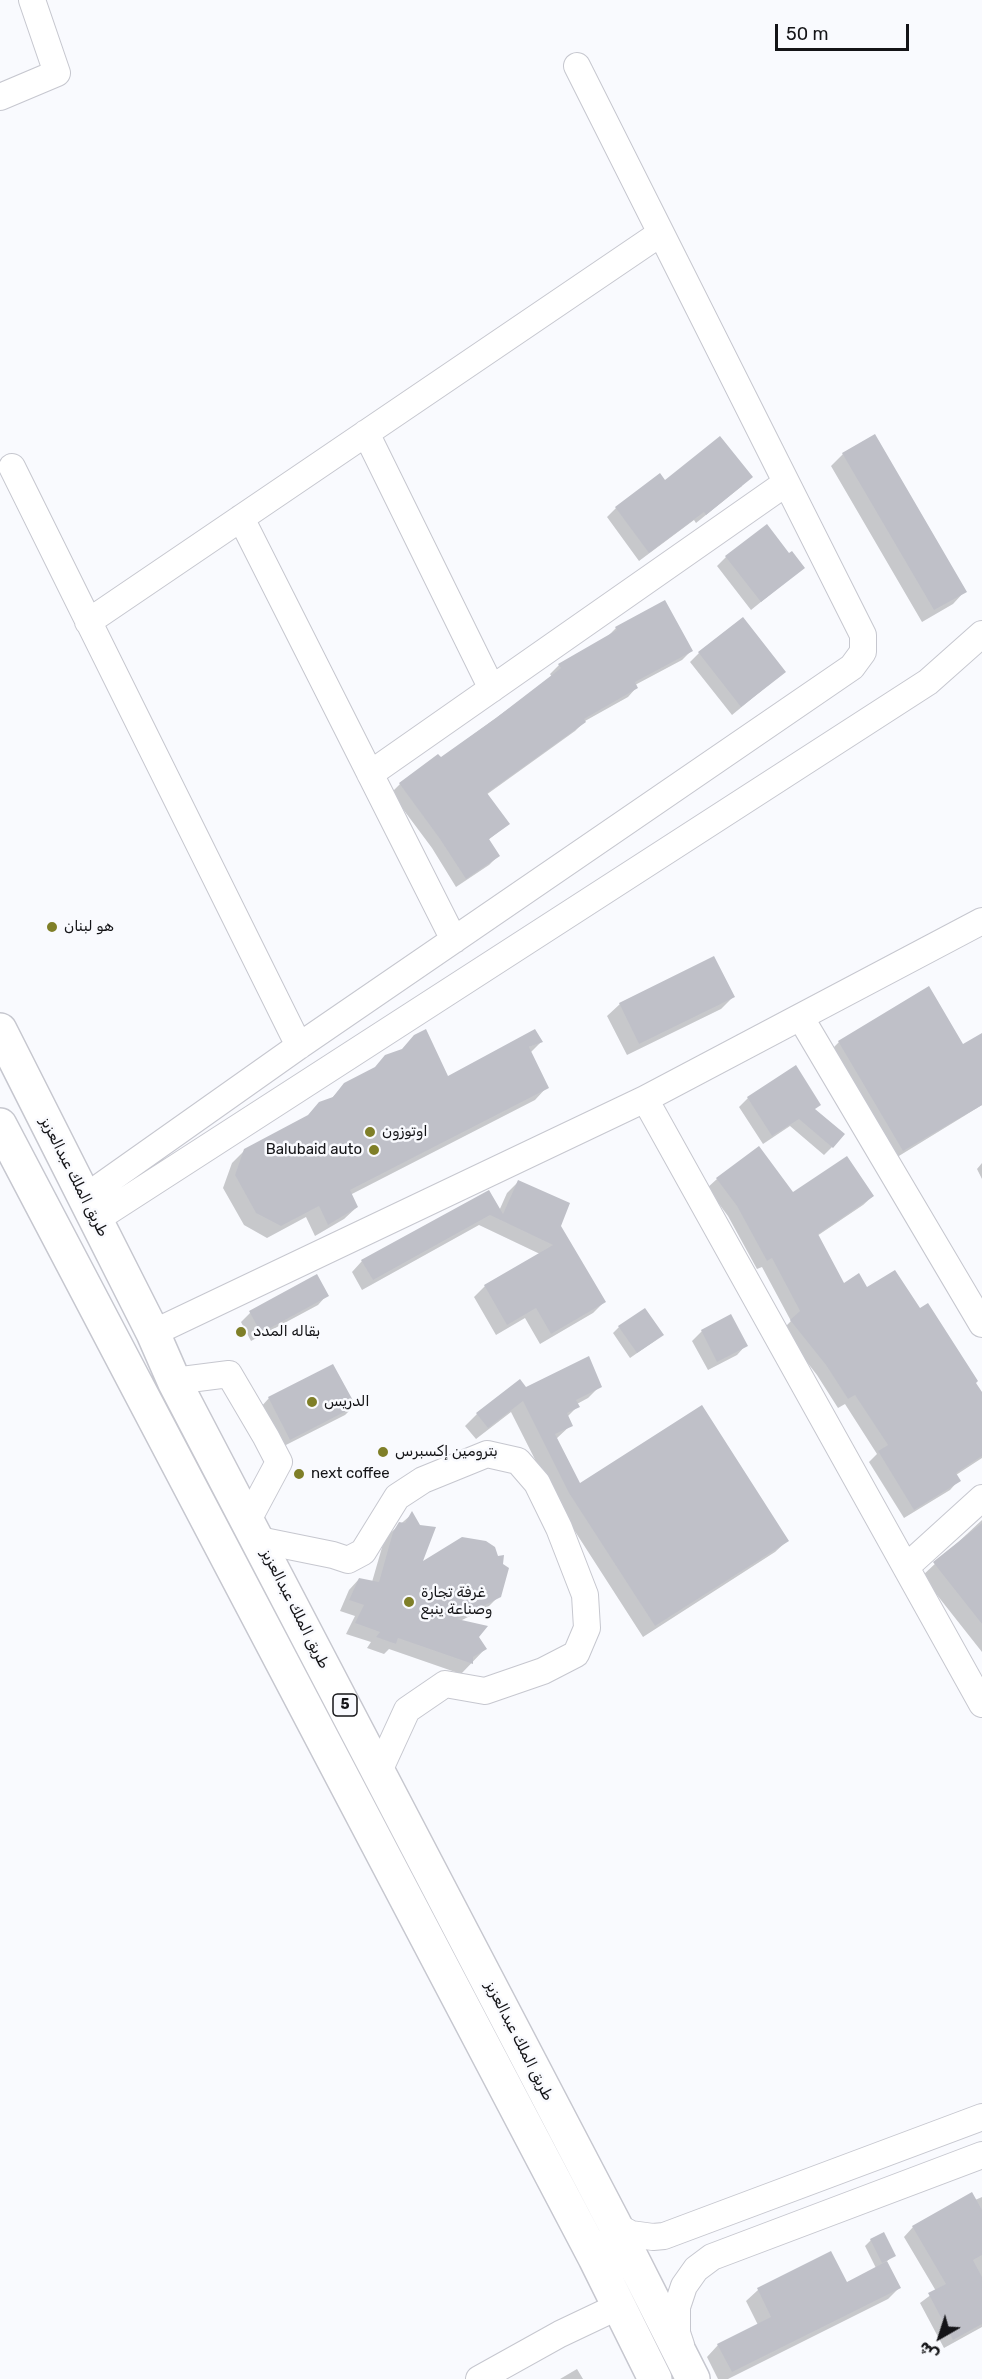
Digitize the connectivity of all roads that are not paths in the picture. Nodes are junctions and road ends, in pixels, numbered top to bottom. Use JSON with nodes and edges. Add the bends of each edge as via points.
{"nodes":[{"id":1,"x":32,"y":0,"type":"edge"},
{"id":2,"x":577,"y":66,"type":"dead end"},
{"id":3,"x":0,"y":97,"type":"edge"},
{"id":4,"x":661,"y":233,"type":"junction"},
{"id":5,"x":366,"y":433,"type":"junction"},
{"id":6,"x":12,"y":467,"type":"dead end"},
{"id":7,"x":786,"y":483,"type":"junction"},
{"id":8,"x":241,"y":518,"type":"junction"},
{"id":9,"x":88,"y":622,"type":"junction"},
{"id":10,"x":982,"y":634,"type":"edge"},
{"id":11,"x":492,"y":689,"type":"junction"},
{"id":12,"x":370,"y":774,"type":"junction"},
{"id":13,"x":982,"y":921,"type":"edge"},
{"id":14,"x":454,"y":940,"type":"junction"},
{"id":15,"x":801,"y":1018,"type":"junction"},
{"id":16,"x":0,"y":1030,"type":"edge"},
{"id":17,"x":299,"y":1046,"type":"junction"},
{"id":18,"x":645,"y":1099,"type":"junction"},
{"id":19,"x":0,"y":1125,"type":"edge"},
{"id":20,"x":90,"y":1209,"type":"junction"},
{"id":21,"x":982,"y":1324,"type":"edge"},
{"id":22,"x":153,"y":1333,"type":"junction"},
{"id":23,"x":174,"y":1382,"type":"junction"},
{"id":24,"x":982,"y":1498,"type":"edge"},
{"id":25,"x":254,"y":1530,"type":"junction"},
{"id":26,"x":906,"y":1567,"type":"junction"},
{"id":27,"x":982,"y":1704,"type":"edge"},
{"id":28,"x":379,"y":1772,"type":"junction"},
{"id":29,"x":982,"y":2117,"type":"edge"},
{"id":30,"x":982,"y":2155,"type":"edge"},
{"id":31,"x":613,"y":2221,"type":"junction"},
{"id":32,"x":619,"y":2306,"type":"junction"},
{"id":33,"x":479,"y":2379,"type":"edge"},
{"id":34,"x":655,"y":2379,"type":"edge"},
{"id":35,"x":693,"y":2379,"type":"edge"}],
"edges":[{"from":1,"to":3,"type":"street","via":[[57,73]]},
{"from":2,"to":4,"type":"street"},
{"from":4,"to":5,"type":"street"},
{"from":4,"to":7,"type":"street"},
{"from":5,"to":8,"type":"street"},
{"from":5,"to":11,"type":"street"},
{"from":6,"to":9,"type":"street"},
{"from":7,"to":11,"type":"street"},
{"from":7,"to":14,"type":"street","via":[[863,635],[863,652],[852,667]]},
{"from":8,"to":9,"type":"street"},
{"from":8,"to":12,"type":"street"},
{"from":9,"to":17,"type":"street"},
{"from":10,"to":20,"type":"street","via":[[928,682]]},
{"from":11,"to":12,"type":"street"},
{"from":12,"to":14,"type":"street"},
{"from":13,"to":15,"type":"street"},
{"from":14,"to":17,"type":"street"},
{"from":15,"to":18,"type":"street"},
{"from":15,"to":21,"type":"street"},
{"from":16,"to":20,"type":"highway","name":"طريق الملك عبدالعزيز","number":"5"},
{"from":17,"to":20,"type":"street"},
{"from":18,"to":22,"type":"street"},
{"from":18,"to":26,"type":"street"},
{"from":19,"to":32,"type":"highway","number":"5"},
{"from":20,"to":22,"type":"highway","name":"طريق الملك عبدالعزيز","number":"5"},
{"from":22,"to":23,"type":"highway","name":"طريق الملك عبدالعزيز","number":"5"},
{"from":23,"to":25,"type":"highway","name":"طريق الملك عبدالعزيز","number":"5"},
{"from":23,"to":25,"type":"street","via":[[229,1374],[266,1437],[279,1462]]},
{"from":24,"to":26,"type":"street"},
{"from":25,"to":28,"type":"highway","name":"طريق الملك عبدالعزيز","number":"5"},
{"from":25,"to":28,"type":"street","via":[[348,1560],[363,1552],[397,1497],[423,1480],[487,1454],[518,1461],[537,1483],[585,1595],[587,1628],[576,1654],[543,1671],[485,1691],[445,1684],[407,1710]]},
{"from":26,"to":27,"type":"street"},
{"from":28,"to":31,"type":"highway","name":"طريق الملك عبدالعزيز","number":"5"},
{"from":29,"to":31,"type":"street","via":[[664,2236],[632,2234]]},
{"from":30,"to":35,"type":"street","via":[[712,2257],[696,2269],[676,2307],[677,2333]]},
{"from":31,"to":35,"type":"highway","name":"طريق الملك عبدالعزيز","number":"5"},
{"from":32,"to":33,"type":"street"},
{"from":32,"to":34,"type":"highway","number":"5"}]}
